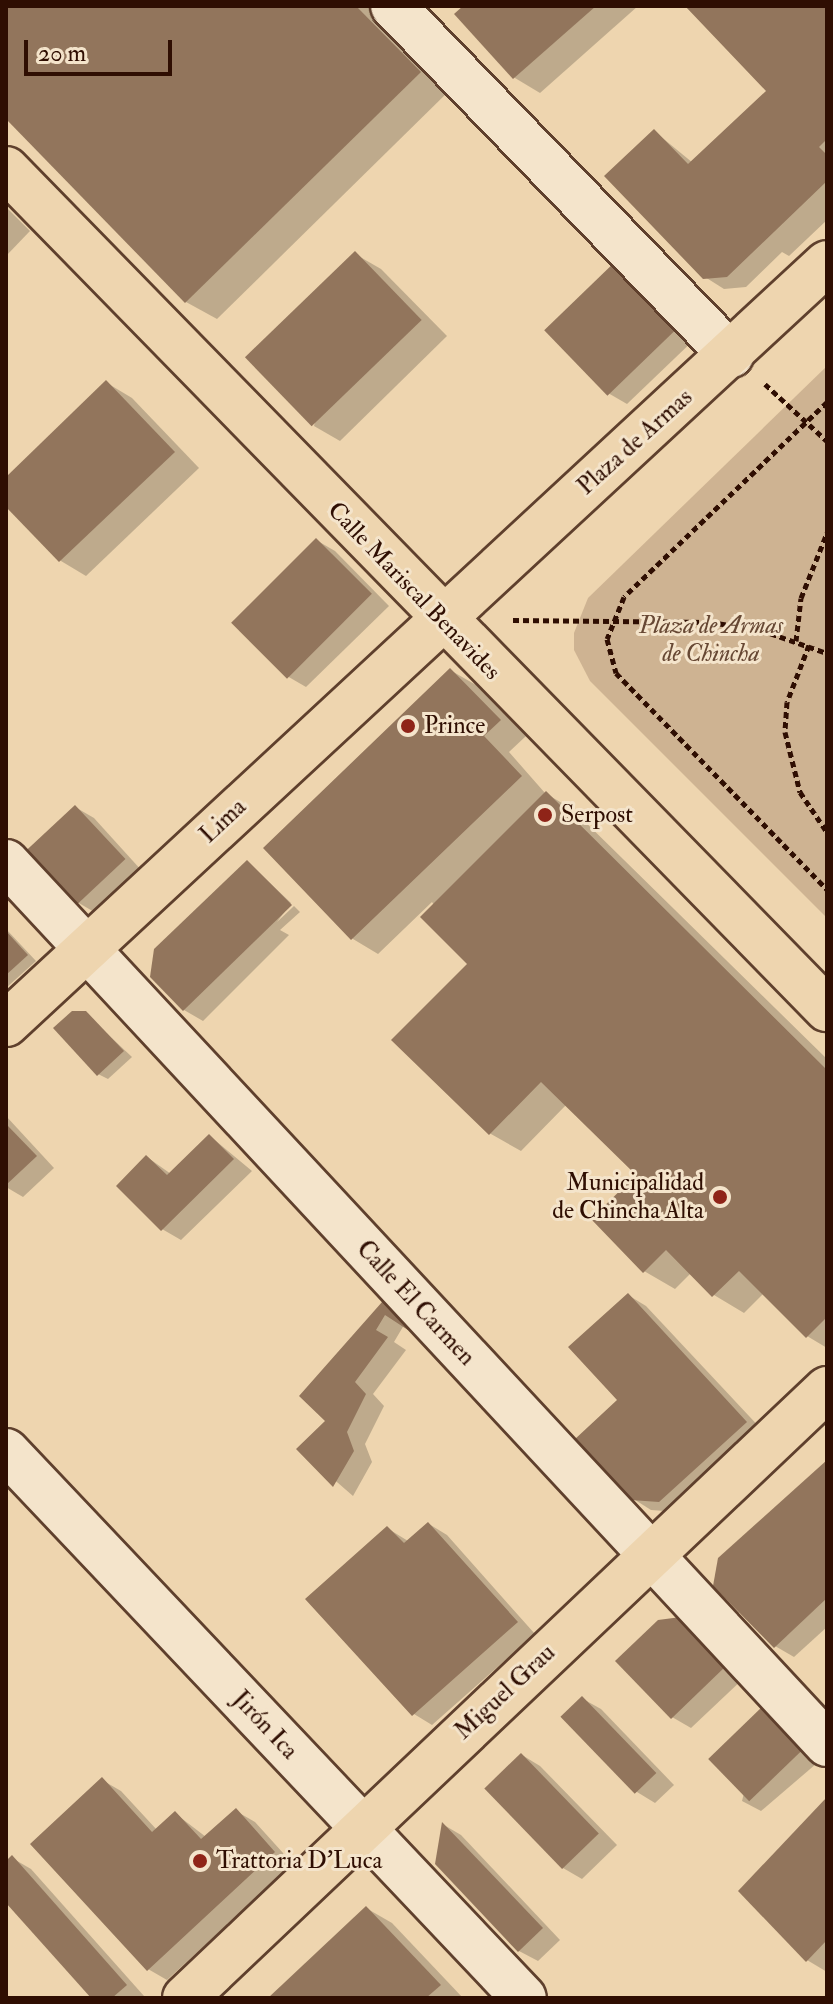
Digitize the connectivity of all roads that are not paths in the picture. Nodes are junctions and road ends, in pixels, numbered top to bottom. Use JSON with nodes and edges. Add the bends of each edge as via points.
{"nodes":[{"id":1,"x":393,"y":6,"type":"edge"},
{"id":2,"x":6,"y":169,"type":"edge"},
{"id":3,"x":827,"y":263,"type":"edge"},
{"id":4,"x":731,"y":355,"type":"junction"},
{"id":5,"x":439,"y":618,"type":"junction"},
{"id":6,"x":6,"y":862,"type":"edge"},
{"id":7,"x":84,"y":951,"type":"junction"},
{"id":8,"x":827,"y":1009,"type":"edge"},
{"id":9,"x":6,"y":1024,"type":"edge"},
{"id":10,"x":827,"y":1389,"type":"edge"},
{"id":11,"x":6,"y":1451,"type":"edge"},
{"id":12,"x":651,"y":1554,"type":"junction"},
{"id":13,"x":827,"y":1744,"type":"edge"},
{"id":14,"x":361,"y":1827,"type":"junction"},
{"id":15,"x":185,"y":1998,"type":"edge"},
{"id":16,"x":524,"y":1998,"type":"edge"}],
"edges":[{"from":1,"to":4,"type":"street"},
{"from":2,"to":5,"type":"main road","name":"Calle Mariscal Benavides"},
{"from":3,"to":4,"type":"main road","name":"Plaza de Armas"},
{"from":4,"to":5,"type":"main road","name":"Plaza de Armas"},
{"from":5,"to":7,"type":"main road","name":"Lima"},
{"from":5,"to":8,"type":"main road","name":"Calle Mariscal Benavides"},
{"from":6,"to":7,"type":"street","name":"Calle El Carmen"},
{"from":7,"to":9,"type":"main road","name":"Lima"},
{"from":7,"to":12,"type":"street","name":"Calle El Carmen"},
{"from":10,"to":12,"type":"main road","name":"Miguel Grau"},
{"from":11,"to":14,"type":"street","name":"Jirón Ica"},
{"from":12,"to":13,"type":"street","name":"Calle El Carmen"},
{"from":12,"to":14,"type":"main road","name":"Miguel Grau"},
{"from":14,"to":15,"type":"main road","name":"Miguel Grau"},
{"from":14,"to":16,"type":"street","name":"Jirón Ica"}]}
